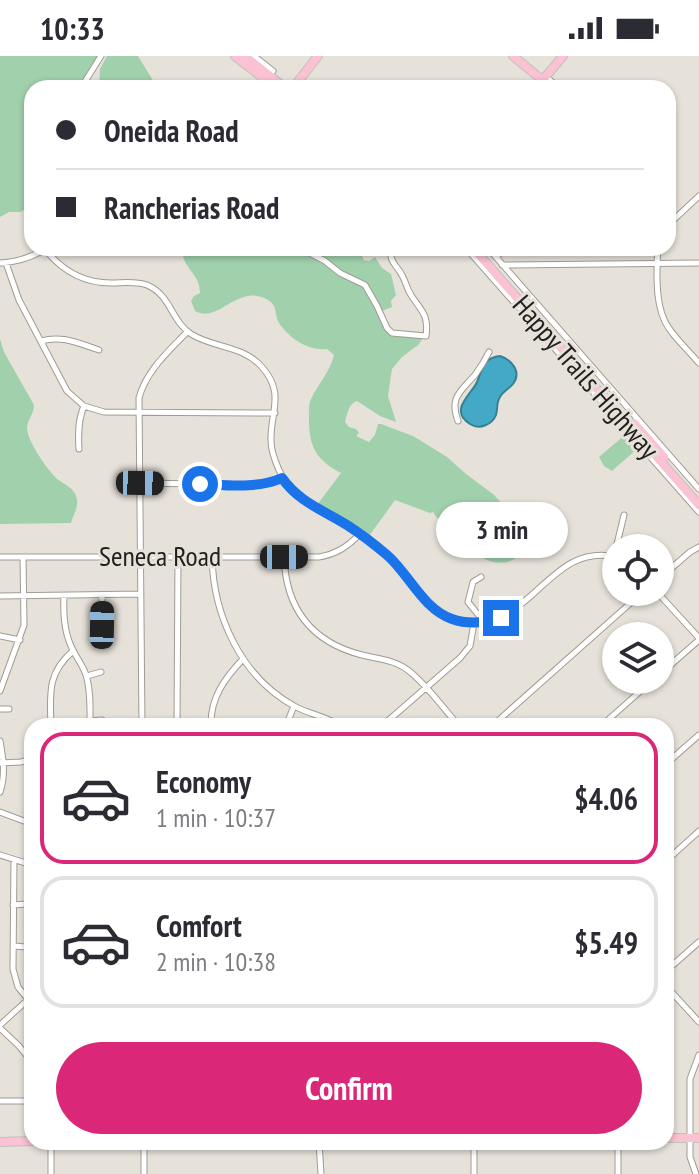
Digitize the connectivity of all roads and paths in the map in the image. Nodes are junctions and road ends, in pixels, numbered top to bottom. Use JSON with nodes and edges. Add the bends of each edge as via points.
{"nodes":[{"id":1,"x":101,"y":56,"type":"edge"},
{"id":2,"x":235,"y":56,"type":"edge"},
{"id":3,"x":245,"y":56,"type":"edge"},
{"id":4,"x":254,"y":56,"type":"edge"},
{"id":5,"x":312,"y":56,"type":"edge"},
{"id":6,"x":318,"y":56,"type":"edge"},
{"id":7,"x":513,"y":56,"type":"edge"},
{"id":8,"x":522,"y":56,"type":"edge"},
{"id":9,"x":563,"y":56,"type":"edge"},
{"id":10,"x":569,"y":56,"type":"edge"},
{"id":11,"x":273,"y":71,"type":"dead end"},
{"id":12,"x":86,"y":80,"type":"edge"},
{"id":13,"x":266,"y":80,"type":"edge"},
{"id":14,"x":276,"y":80,"type":"edge"},
{"id":15,"x":292,"y":80,"type":"edge"},
{"id":16,"x":299,"y":80,"type":"edge"},
{"id":17,"x":540,"y":80,"type":"edge"},
{"id":18,"x":542,"y":80,"type":"edge"},
{"id":19,"x":548,"y":80,"type":"edge"},
{"id":20,"x":548,"y":80,"type":"edge"},
{"id":21,"x":699,"y":196,"type":"edge"},
{"id":22,"x":676,"y":218,"type":"edge"},
{"id":23,"x":33,"y":256,"type":"edge"},
{"id":24,"x":51,"y":256,"type":"edge"},
{"id":25,"x":315,"y":256,"type":"edge"},
{"id":26,"x":391,"y":256,"type":"edge"},
{"id":27,"x":473,"y":256,"type":"edge"},
{"id":28,"x":480,"y":256,"type":"edge"},
{"id":29,"x":487,"y":256,"type":"edge"},
{"id":30,"x":657,"y":256,"type":"edge"},
{"id":31,"x":496,"y":257,"type":"edge"},
{"id":32,"x":3,"y":263,"type":"edge"},
{"id":33,"x":657,"y":263,"type":"junction"},
{"id":34,"x":699,"y":263,"type":"edge"},
{"id":35,"x":502,"y":265,"type":"junction"},
{"id":36,"x":187,"y":332,"type":"junction"},
{"id":37,"x":41,"y":341,"type":"junction"},
{"id":38,"x":99,"y":350,"type":"dead end"},
{"id":39,"x":489,"y":352,"type":"dead end"},
{"id":40,"x":696,"y":354,"type":"edge"},
{"id":41,"x":699,"y":363,"type":"edge"},
{"id":42,"x":84,"y":406,"type":"junction"},
{"id":43,"x":140,"y":412,"type":"junction"},
{"id":44,"x":275,"y":413,"type":"junction"},
{"id":45,"x":458,"y":421,"type":"dead end"},
{"id":46,"x":79,"y":449,"type":"dead end"},
{"id":47,"x":282,"y":478,"type":"junction"},
{"id":48,"x":140,"y":483,"type":"junction"},
{"id":49,"x":699,"y":489,"type":"edge"},
{"id":50,"x":699,"y":497,"type":"edge"},
{"id":51,"x":699,"y":505,"type":"edge"},
{"id":52,"x":699,"y":512,"type":"edge"},
{"id":53,"x":624,"y":515,"type":"dead end"},
{"id":54,"x":360,"y":534,"type":"junction"},
{"id":55,"x":620,"y":534,"type":"edge"},
{"id":56,"x":699,"y":547,"type":"edge"},
{"id":57,"x":602,"y":553,"type":"edge"},
{"id":58,"x":141,"y":556,"type":"junction"},
{"id":59,"x":178,"y":556,"type":"junction"},
{"id":60,"x":212,"y":556,"type":"junction"},
{"id":61,"x":0,"y":557,"type":"edge"},
{"id":62,"x":23,"y":557,"type":"junction"},
{"id":63,"x":284,"y":557,"type":"junction"},
{"id":64,"x":674,"y":566,"type":"edge"},
{"id":65,"x":481,"y":577,"type":"dead end"},
{"id":66,"x":141,"y":594,"type":"junction"},
{"id":67,"x":102,"y":595,"type":"junction"},
{"id":68,"x":0,"y":596,"type":"edge"},
{"id":69,"x":24,"y":596,"type":"junction"},
{"id":70,"x":64,"y":597,"type":"junction"},
{"id":71,"x":627,"y":606,"type":"edge"},
{"id":72,"x":670,"y":606,"type":"edge"},
{"id":73,"x":474,"y":623,"type":"junction"},
{"id":74,"x":485,"y":623,"type":"junction"},
{"id":75,"x":102,"y":625,"type":"dead end"},
{"id":76,"x":0,"y":636,"type":"edge"},
{"id":77,"x":699,"y":639,"type":"edge"},
{"id":78,"x":20,"y":640,"type":"junction"},
{"id":79,"x":73,"y":651,"type":"junction"},
{"id":80,"x":243,"y":659,"type":"junction"},
{"id":81,"x":674,"y":661,"type":"edge"},
{"id":82,"x":101,"y":672,"type":"dead end"},
{"id":83,"x":87,"y":676,"type":"junction"},
{"id":84,"x":426,"y":689,"type":"junction"},
{"id":85,"x":0,"y":691,"type":"edge"},
{"id":86,"x":637,"y":694,"type":"edge"},
{"id":87,"x":294,"y":706,"type":"junction"},
{"id":88,"x":0,"y":709,"type":"edge"},
{"id":89,"x":9,"y":709,"type":"dead end"},
{"id":90,"x":51,"y":718,"type":"edge"},
{"id":91,"x":90,"y":718,"type":"edge"},
{"id":92,"x":142,"y":718,"type":"edge"},
{"id":93,"x":177,"y":718,"type":"edge"},
{"id":94,"x":211,"y":718,"type":"edge"},
{"id":95,"x":289,"y":718,"type":"edge"},
{"id":96,"x":322,"y":718,"type":"edge"},
{"id":97,"x":392,"y":718,"type":"edge"},
{"id":98,"x":452,"y":718,"type":"edge"},
{"id":99,"x":501,"y":718,"type":"edge"},
{"id":100,"x":610,"y":718,"type":"edge"},
{"id":101,"x":699,"y":735,"type":"edge"},
{"id":102,"x":0,"y":741,"type":"edge"},
{"id":103,"x":674,"y":757,"type":"edge"},
{"id":104,"x":24,"y":761,"type":"edge"},
{"id":105,"x":2,"y":762,"type":"edge"},
{"id":106,"x":0,"y":792,"type":"edge"},
{"id":107,"x":0,"y":812,"type":"edge"},
{"id":108,"x":24,"y":821,"type":"edge"},
{"id":109,"x":699,"y":831,"type":"edge"},
{"id":110,"x":674,"y":854,"type":"edge"},
{"id":111,"x":0,"y":855,"type":"edge"},
{"id":112,"x":14,"y":860,"type":"junction"},
{"id":113,"x":24,"y":863,"type":"edge"},
{"id":114,"x":24,"y":904,"type":"edge"},
{"id":115,"x":13,"y":905,"type":"junction"},
{"id":116,"x":699,"y":942,"type":"edge"},
{"id":117,"x":14,"y":946,"type":"junction"},
{"id":118,"x":24,"y":947,"type":"edge"},
{"id":119,"x":674,"y":964,"type":"edge"},
{"id":120,"x":24,"y":993,"type":"edge"},
{"id":121,"x":674,"y":995,"type":"edge"},
{"id":122,"x":24,"y":1006,"type":"edge"},
{"id":123,"x":699,"y":1022,"type":"edge"},
{"id":124,"x":0,"y":1027,"type":"edge"},
{"id":125,"x":24,"y":1052,"type":"edge"},
{"id":126,"x":699,"y":1055,"type":"edge"},
{"id":127,"x":0,"y":1101,"type":"edge"},
{"id":128,"x":24,"y":1101,"type":"edge"},
{"id":129,"x":694,"y":1138,"type":"edge"},
{"id":130,"x":24,"y":1141,"type":"edge"},
{"id":131,"x":0,"y":1142,"type":"edge"},
{"id":132,"x":51,"y":1150,"type":"edge"},
{"id":133,"x":144,"y":1150,"type":"edge"},
{"id":134,"x":320,"y":1150,"type":"edge"},
{"id":135,"x":474,"y":1150,"type":"edge"},
{"id":136,"x":618,"y":1150,"type":"edge"},
{"id":137,"x":51,"y":1174,"type":"edge"},
{"id":138,"x":144,"y":1174,"type":"edge"},
{"id":139,"x":321,"y":1174,"type":"edge"},
{"id":140,"x":474,"y":1174,"type":"edge"},
{"id":141,"x":618,"y":1174,"type":"edge"},
{"id":142,"x":696,"y":1174,"type":"edge"}],
"edges":[{"from":1,"to":12,"type":"street"},
{"from":2,"to":13,"type":"main road"},
{"from":3,"to":14,"type":"main road"},
{"from":4,"to":11,"type":"street"},
{"from":5,"to":15,"type":"main road"},
{"from":6,"to":16,"type":"main road"},
{"from":7,"to":17,"type":"main road"},
{"from":8,"to":18,"type":"main road"},
{"from":9,"to":19,"type":"main road"},
{"from":10,"to":20,"type":"main road"},
{"from":21,"to":22,"type":"street"},
{"from":23,"to":32,"type":"street"},
{"from":24,"to":36,"type":"street","via":[[87,280],[134,282],[155,290]]},
{"from":25,"to":26,"type":"street","via":[[365,285],[392,333],[426,336],[422,308]]},
{"from":27,"to":52,"type":"street"},
{"from":28,"to":51,"type":"main road","name":"Happy Trails Highway"},
{"from":29,"to":50,"type":"main road","name":"Happy Trails Highway"},
{"from":30,"to":33,"type":"street"},
{"from":31,"to":35,"type":"street"},
{"from":32,"to":37,"type":"street"},
{"from":33,"to":34,"type":"street"},
{"from":33,"to":35,"type":"street"},
{"from":33,"to":40,"type":"street","via":[[663,319]]},
{"from":35,"to":49,"type":"street"},
{"from":36,"to":43,"type":"street","via":[[152,369],[139,398]]},
{"from":36,"to":44,"type":"street","via":[[246,353],[258,363],[272,384]]},
{"from":37,"to":38,"type":"street","via":[[57,337]]},
{"from":37,"to":42,"type":"street","via":[[67,391]]},
{"from":39,"to":45,"type":"street","via":[[458,393]]},
{"from":40,"to":41,"type":"street"},
{"from":42,"to":43,"type":"street"},
{"from":42,"to":46,"type":"street"},
{"from":43,"to":44,"type":"street"},
{"from":43,"to":48,"type":"street"},
{"from":44,"to":47,"type":"street","via":[[271,439]]},
{"from":47,"to":48,"type":"street","via":[[260,485]]},
{"from":47,"to":54,"type":"street","via":[[302,500]]},
{"from":48,"to":58,"type":"street"},
{"from":53,"to":55,"type":"street"},
{"from":54,"to":63,"type":"street","name":"Seneca Road","via":[[330,554]]},
{"from":54,"to":73,"type":"street","via":[[395,562],[434,609]]},
{"from":56,"to":64,"type":"street"},
{"from":57,"to":74,"type":"street","via":[[575,559],[521,605]]},
{"from":58,"to":59,"type":"street","name":"Seneca Road"},
{"from":58,"to":62,"type":"street","name":"Seneca Road"},
{"from":58,"to":66,"type":"street"},
{"from":59,"to":60,"type":"street","name":"Seneca Road"},
{"from":59,"to":93,"type":"street"},
{"from":60,"to":63,"type":"street","name":"Seneca Road"},
{"from":60,"to":80,"type":"street","via":[[216,597]]},
{"from":61,"to":62,"type":"street","name":"Seneca Road"},
{"from":62,"to":69,"type":"street"},
{"from":63,"to":84,"type":"street","via":[[290,594],[313,630],[344,650],[394,662]]},
{"from":65,"to":74,"type":"street","via":[[473,582],[468,602]]},
{"from":66,"to":67,"type":"street"},
{"from":66,"to":92,"type":"street"},
{"from":67,"to":70,"type":"street"},
{"from":67,"to":75,"type":"street"},
{"from":68,"to":69,"type":"street"},
{"from":69,"to":70,"type":"street"},
{"from":69,"to":78,"type":"street"},
{"from":70,"to":79,"type":"street"},
{"from":71,"to":99,"type":"street"},
{"from":72,"to":77,"type":"street"},
{"from":73,"to":74,"type":"street"},
{"from":73,"to":84,"type":"street","via":[[470,646]]},
{"from":76,"to":78,"type":"street"},
{"from":77,"to":81,"type":"street"},
{"from":78,"to":85,"type":"street"},
{"from":79,"to":83,"type":"street"},
{"from":79,"to":90,"type":"street","via":[[51,680]]},
{"from":80,"to":87,"type":"street"},
{"from":80,"to":94,"type":"street","via":[[223,682]]},
{"from":82,"to":83,"type":"street"},
{"from":83,"to":91,"type":"street"},
{"from":84,"to":97,"type":"street"},
{"from":84,"to":98,"type":"street"},
{"from":86,"to":100,"type":"street"},
{"from":87,"to":95,"type":"street"},
{"from":87,"to":96,"type":"street"},
{"from":88,"to":89,"type":"street"},
{"from":101,"to":103,"type":"street"},
{"from":102,"to":105,"type":"street"},
{"from":104,"to":105,"type":"street"},
{"from":105,"to":106,"type":"street"},
{"from":107,"to":108,"type":"street"},
{"from":109,"to":110,"type":"street"},
{"from":111,"to":112,"type":"street"},
{"from":112,"to":113,"type":"street"},
{"from":112,"to":115,"type":"street"},
{"from":114,"to":115,"type":"street"},
{"from":115,"to":117,"type":"street"},
{"from":116,"to":119,"type":"street"},
{"from":117,"to":118,"type":"street"},
{"from":117,"to":120,"type":"street","via":[[13,969]]},
{"from":121,"to":123,"type":"street"},
{"from":122,"to":124,"type":"street"},
{"from":124,"to":125,"type":"street"},
{"from":126,"to":129,"type":"street","via":[[690,1079]]},
{"from":127,"to":128,"type":"street"},
{"from":129,"to":142,"type":"street","via":[[690,1157]]},
{"from":130,"to":131,"type":"main road"},
{"from":132,"to":137,"type":"street"},
{"from":133,"to":138,"type":"street"},
{"from":134,"to":139,"type":"street"},
{"from":135,"to":140,"type":"street"},
{"from":136,"to":141,"type":"street"}]}
